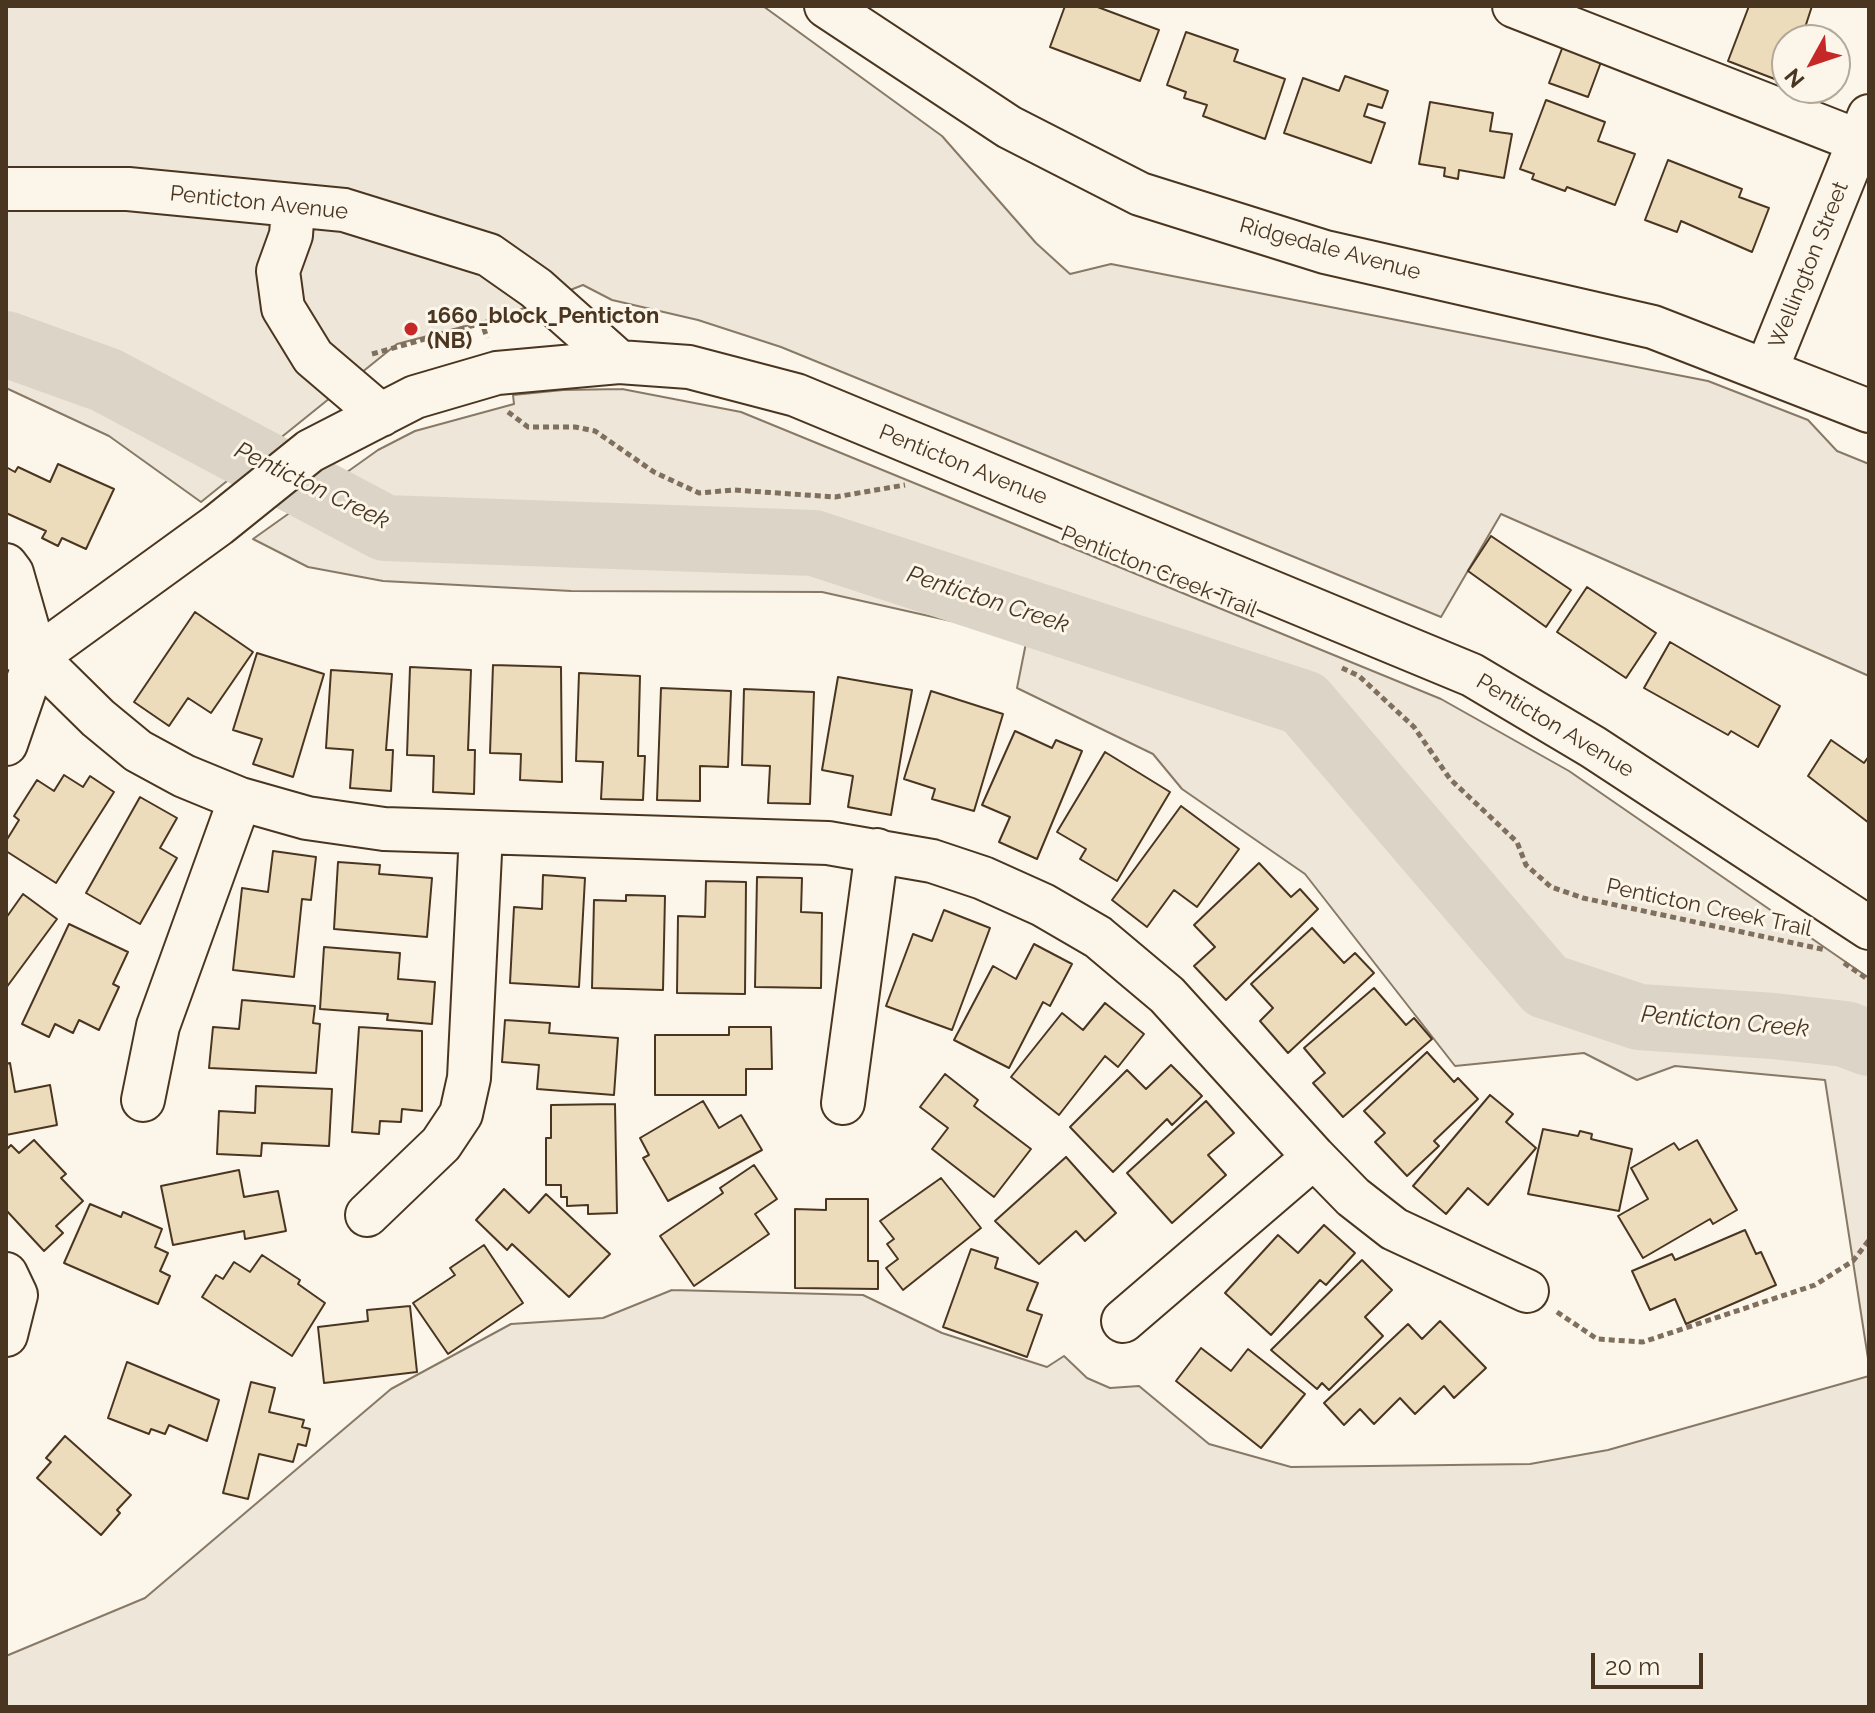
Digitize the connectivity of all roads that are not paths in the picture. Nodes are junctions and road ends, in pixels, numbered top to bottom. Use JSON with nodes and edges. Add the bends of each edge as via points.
{"nodes":[{"id":1,"x":826,"y":6,"type":"edge"},
{"id":2,"x":1514,"y":6,"type":"edge"},
{"id":3,"x":1866,"y":133,"type":"edge"},
{"id":4,"x":6,"y":189,"type":"edge"},
{"id":5,"x":293,"y":207,"type":"junction"},
{"id":6,"x":619,"y":362,"type":"junction"},
{"id":7,"x":1766,"y":371,"type":"junction"},
{"id":8,"x":1869,"y":411,"type":"edge"},
{"id":9,"x":381,"y":415,"type":"junction"},
{"id":10,"x":6,"y":565,"type":"edge"},
{"id":11,"x":21,"y":652,"type":"edge"},
{"id":12,"x":6,"y":744,"type":"edge"},
{"id":13,"x":240,"y":799,"type":"junction"},
{"id":14,"x":481,"y":833,"type":"junction"},
{"id":15,"x":877,"y":850,"type":"junction"},
{"id":16,"x":1869,"y":928,"type":"edge"},
{"id":17,"x":143,"y":1100,"type":"dead end"},
{"id":18,"x":843,"y":1103,"type":"dead end"},
{"id":19,"x":1314,"y":1157,"type":"junction"},
{"id":20,"x":367,"y":1215,"type":"dead end"},
{"id":21,"x":6,"y":1274,"type":"edge"},
{"id":22,"x":1527,"y":1291,"type":"road end"},
{"id":23,"x":1123,"y":1321,"type":"dead end"},
{"id":24,"x":6,"y":1335,"type":"edge"}],
"edges":[{"from":1,"to":7,"type":"street","name":"Ridgedale Avenue","via":[[1009,127],[1140,194],[1325,252],[1653,327]]},
{"from":2,"to":3,"type":"street"},
{"from":3,"to":7,"type":"street","name":"Wellington Street"},
{"from":4,"to":5,"type":"street","name":"Penticton Avenue","via":[[128,189]]},
{"from":5,"to":6,"type":"street","name":"Penticton Avenue","via":[[344,210],[489,255],[536,288]]},
{"from":5,"to":9,"type":"street","via":[[291,235],[278,271],[283,308],[313,357]]},
{"from":6,"to":9,"type":"street","via":[[497,373],[415,397]]},
{"from":6,"to":16,"type":"street","name":"Penticton Avenue","via":[[689,367],[796,395],[1472,675],[1593,747]]},
{"from":7,"to":8,"type":"street","name":"Ridgedale Avenue"},
{"from":9,"to":11,"type":"street","via":[[310,451],[218,525]]},
{"from":10,"to":11,"type":"street","via":[[12,573]]},
{"from":11,"to":12,"type":"street"},
{"from":11,"to":13,"type":"street","via":[[138,751]]},
{"from":13,"to":14,"type":"street","via":[[384,829]]},
{"from":13,"to":17,"type":"street","via":[[158,1026]]},
{"from":14,"to":15,"type":"street","via":[[828,843]]},
{"from":14,"to":20,"type":"street","via":[[469,1078],[461,1114],[441,1144]]},
{"from":15,"to":18,"type":"street"},
{"from":15,"to":19,"type":"street","via":[[983,878],[1098,937],[1167,995]]},
{"from":19,"to":22,"type":"street","via":[[1394,1229]]},
{"from":19,"to":23,"type":"street"},
{"from":21,"to":24,"type":"street","via":[[16,1295]]}]}
